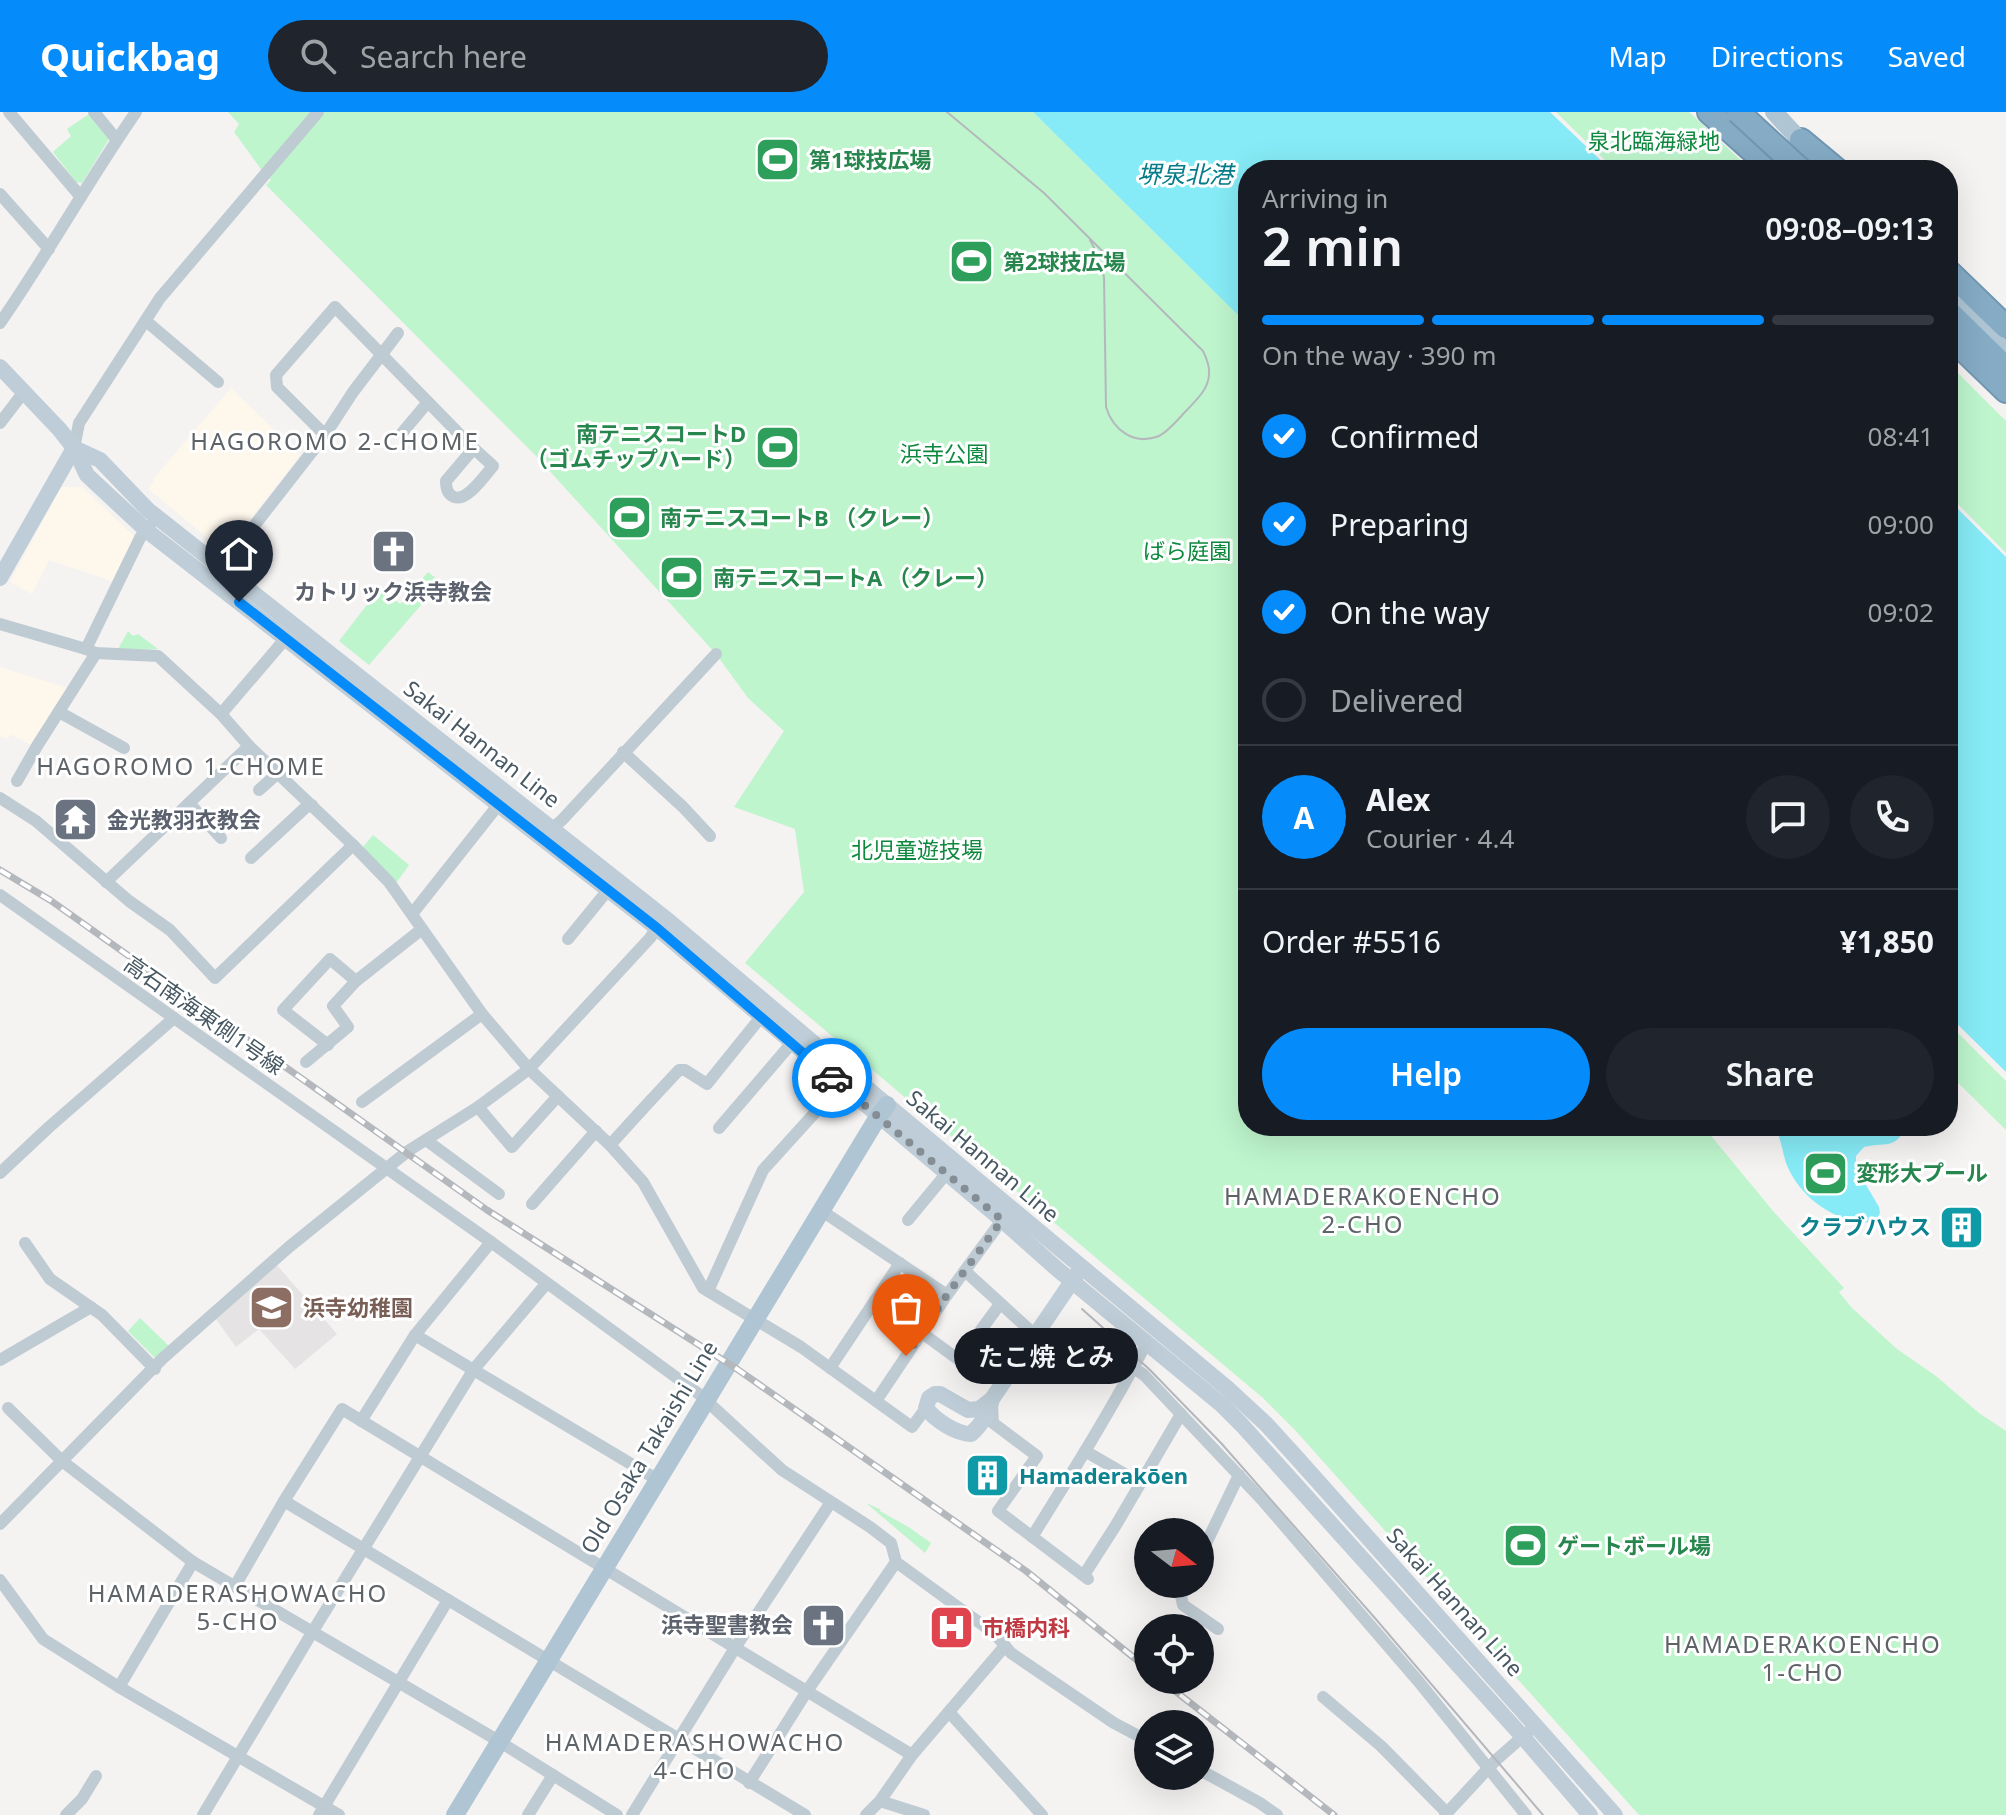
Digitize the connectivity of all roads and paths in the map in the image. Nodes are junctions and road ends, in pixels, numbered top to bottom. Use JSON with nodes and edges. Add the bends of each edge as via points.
{"nodes":[{"id":1,"x":9,"y":112,"type":"edge"},
{"id":2,"x":94,"y":112,"type":"edge"},
{"id":3,"x":136,"y":112,"type":"edge"},
{"id":4,"x":318,"y":112,"type":"edge"},
{"id":5,"x":1709,"y":112,"type":"edge"},
{"id":6,"x":1724,"y":112,"type":"edge"},
{"id":7,"x":1740,"y":112,"type":"edge"},
{"id":8,"x":1774,"y":112,"type":"edge"},
{"id":9,"x":117,"y":140,"type":"junction"},
{"id":10,"x":1801,"y":140,"type":"junction"},
{"id":11,"x":1763,"y":160,"type":"edge"},
{"id":12,"x":1772,"y":160,"type":"edge"},
{"id":13,"x":1791,"y":160,"type":"edge"},
{"id":14,"x":1820,"y":160,"type":"edge"},
{"id":15,"x":1825,"y":160,"type":"edge"},
{"id":16,"x":0,"y":194,"type":"edge"},
{"id":17,"x":81,"y":197,"type":"junction"},
{"id":18,"x":49,"y":249,"type":"junction"},
{"id":19,"x":1958,"y":292,"type":"edge"},
{"id":20,"x":146,"y":321,"type":"junction"},
{"id":21,"x":1958,"y":321,"type":"edge"},
{"id":22,"x":0,"y":323,"type":"edge"},
{"id":23,"x":2006,"y":327,"type":"edge"},
{"id":24,"x":398,"y":333,"type":"dead end"},
{"id":25,"x":1958,"y":345,"type":"edge"},
{"id":26,"x":2006,"y":352,"type":"edge"},
{"id":27,"x":1958,"y":353,"type":"edge"},
{"id":28,"x":382,"y":355,"type":"junction"},
{"id":29,"x":0,"y":367,"type":"edge"},
{"id":30,"x":2006,"y":368,"type":"edge"},
{"id":31,"x":218,"y":382,"type":"dead end"},
{"id":32,"x":2006,"y":391,"type":"edge"},
{"id":33,"x":23,"y":393,"type":"junction"},
{"id":34,"x":428,"y":402,"type":"junction"},
{"id":35,"x":2006,"y":403,"type":"edge"},
{"id":36,"x":0,"y":423,"type":"edge"},
{"id":37,"x":402,"y":433,"type":"dead end"},
{"id":38,"x":325,"y":435,"type":"junction"},
{"id":39,"x":74,"y":448,"type":"junction"},
{"id":40,"x":474,"y":448,"type":"dead end"},
{"id":41,"x":148,"y":528,"type":"junction"},
{"id":42,"x":222,"y":567,"type":"junction"},
{"id":43,"x":0,"y":578,"type":"edge"},
{"id":44,"x":0,"y":624,"type":"edge"},
{"id":45,"x":286,"y":638,"type":"junction"},
{"id":46,"x":91,"y":651,"type":"junction"},
{"id":47,"x":716,"y":654,"type":"dead end"},
{"id":48,"x":59,"y":712,"type":"junction"},
{"id":49,"x":221,"y":714,"type":"junction"},
{"id":50,"x":249,"y":746,"type":"junction"},
{"id":51,"x":124,"y":748,"type":"dead end"},
{"id":52,"x":623,"y":752,"type":"junction"},
{"id":53,"x":278,"y":773,"type":"junction"},
{"id":54,"x":17,"y":781,"type":"dead end"},
{"id":55,"x":259,"y":790,"type":"dead end"},
{"id":56,"x":0,"y":798,"type":"edge"},
{"id":57,"x":189,"y":803,"type":"junction"},
{"id":58,"x":499,"y":804,"type":"junction"},
{"id":59,"x":312,"y":805,"type":"junction"},
{"id":60,"x":547,"y":832,"type":"junction"},
{"id":61,"x":710,"y":836,"type":"dead end"},
{"id":62,"x":221,"y":838,"type":"dead end"},
{"id":63,"x":353,"y":845,"type":"junction"},
{"id":64,"x":251,"y":858,"type":"dead end"},
{"id":65,"x":106,"y":882,"type":"junction"},
{"id":66,"x":608,"y":890,"type":"junction"},
{"id":67,"x":0,"y":895,"type":"edge"},
{"id":68,"x":412,"y":914,"type":"junction"},
{"id":69,"x":657,"y":928,"type":"junction"},
{"id":70,"x":422,"y":929,"type":"junction"},
{"id":71,"x":568,"y":939,"type":"dead end"},
{"id":72,"x":356,"y":981,"type":"junction"},
{"id":73,"x":482,"y":1014,"type":"junction"},
{"id":74,"x":761,"y":1017,"type":"junction"},
{"id":75,"x":174,"y":1018,"type":"junction"},
{"id":76,"x":796,"y":1038,"type":"junction"},
{"id":77,"x":328,"y":1045,"type":"junction"},
{"id":78,"x":306,"y":1062,"type":"dead end"},
{"id":79,"x":529,"y":1069,"type":"junction"},
{"id":80,"x":840,"y":1085,"type":"junction"},
{"id":81,"x":558,"y":1096,"type":"junction"},
{"id":82,"x":362,"y":1102,"type":"dead end"},
{"id":83,"x":478,"y":1107,"type":"junction"},
{"id":84,"x":883,"y":1111,"type":"junction"},
{"id":85,"x":719,"y":1128,"type":"dead end"},
{"id":86,"x":596,"y":1131,"type":"junction"},
{"id":87,"x":426,"y":1140,"type":"junction"},
{"id":88,"x":610,"y":1145,"type":"junction"},
{"id":89,"x":385,"y":1168,"type":"junction"},
{"id":90,"x":0,"y":1173,"type":"edge"},
{"id":91,"x":946,"y":1174,"type":"junction"},
{"id":92,"x":499,"y":1194,"type":"dead end"},
{"id":93,"x":532,"y":1204,"type":"dead end"},
{"id":94,"x":822,"y":1211,"type":"junction"},
{"id":95,"x":908,"y":1220,"type":"dead end"},
{"id":96,"x":1002,"y":1220,"type":"junction"},
{"id":97,"x":491,"y":1242,"type":"junction"},
{"id":98,"x":25,"y":1243,"type":"dead end"},
{"id":99,"x":900,"y":1263,"type":"junction"},
{"id":100,"x":965,"y":1271,"type":"junction"},
{"id":101,"x":1077,"y":1274,"type":"junction"},
{"id":102,"x":546,"y":1284,"type":"junction"},
{"id":103,"x":708,"y":1291,"type":"junction"},
{"id":104,"x":947,"y":1295,"type":"junction"},
{"id":105,"x":1000,"y":1304,"type":"junction"},
{"id":106,"x":91,"y":1307,"type":"junction"},
{"id":107,"x":755,"y":1320,"type":"junction"},
{"id":108,"x":922,"y":1333,"type":"junction"},
{"id":109,"x":415,"y":1335,"type":"junction"},
{"id":110,"x":1035,"y":1335,"type":"junction"},
{"id":111,"x":1147,"y":1342,"type":"junction"},
{"id":112,"x":0,"y":1360,"type":"edge"},
{"id":113,"x":830,"y":1368,"type":"junction"},
{"id":114,"x":1134,"y":1368,"type":"junction"},
{"id":115,"x":155,"y":1369,"type":"junction"},
{"id":116,"x":474,"y":1369,"type":"junction"},
{"id":117,"x":706,"y":1399,"type":"junction"},
{"id":118,"x":992,"y":1399,"type":"junction"},
{"id":119,"x":876,"y":1401,"type":"junction"},
{"id":120,"x":8,"y":1408,"type":"dead end"},
{"id":121,"x":926,"y":1408,"type":"junction"},
{"id":122,"x":1181,"y":1414,"type":"junction"},
{"id":123,"x":361,"y":1421,"type":"junction"},
{"id":124,"x":1085,"y":1451,"type":"junction"},
{"id":125,"x":420,"y":1456,"type":"junction"},
{"id":126,"x":62,"y":1461,"type":"junction"},
{"id":127,"x":1239,"y":1475,"type":"junction"},
{"id":128,"x":658,"y":1480,"type":"junction"},
{"id":129,"x":1140,"y":1483,"type":"junction"},
{"id":130,"x":284,"y":1501,"type":"junction"},
{"id":131,"x":831,"y":1502,"type":"junction"},
{"id":132,"x":0,"y":1524,"type":"edge"},
{"id":133,"x":1214,"y":1527,"type":"edge"},
{"id":134,"x":1032,"y":1537,"type":"junction"},
{"id":135,"x":364,"y":1550,"type":"junction"},
{"id":136,"x":193,"y":1562,"type":"junction"},
{"id":137,"x":896,"y":1562,"type":"junction"},
{"id":138,"x":604,"y":1568,"type":"junction"},
{"id":139,"x":0,"y":1580,"type":"edge"},
{"id":140,"x":235,"y":1586,"type":"junction"},
{"id":141,"x":1181,"y":1598,"type":"edge"},
{"id":142,"x":448,"y":1600,"type":"junction"},
{"id":143,"x":1218,"y":1629,"type":"dead end"},
{"id":144,"x":313,"y":1631,"type":"junction"},
{"id":145,"x":1005,"y":1646,"type":"junction"},
{"id":146,"x":735,"y":1648,"type":"junction"},
{"id":147,"x":549,"y":1661,"type":"junction"},
{"id":148,"x":399,"y":1682,"type":"junction"},
{"id":149,"x":119,"y":1687,"type":"junction"},
{"id":150,"x":807,"y":1691,"type":"junction"},
{"id":151,"x":1323,"y":1697,"type":"dead end"},
{"id":152,"x":949,"y":1712,"type":"junction"},
{"id":153,"x":1536,"y":1725,"type":"junction"},
{"id":154,"x":1134,"y":1734,"type":"edge"},
{"id":155,"x":1523,"y":1737,"type":"junction"},
{"id":156,"x":679,"y":1739,"type":"junction"},
{"id":157,"x":500,"y":1742,"type":"junction"},
{"id":158,"x":912,"y":1755,"type":"junction"},
{"id":159,"x":238,"y":1757,"type":"junction"},
{"id":160,"x":1489,"y":1767,"type":"junction"},
{"id":161,"x":553,"y":1775,"type":"junction"},
{"id":162,"x":96,"y":1776,"type":"dead end"},
{"id":163,"x":1214,"y":1779,"type":"edge"},
{"id":164,"x":749,"y":1783,"type":"junction"},
{"id":165,"x":880,"y":1801,"type":"junction"},
{"id":166,"x":322,"y":1811,"type":"edge"},
{"id":167,"x":1269,"y":1813,"type":"edge"},
{"id":168,"x":1446,"y":1814,"type":"edge"},
{"id":169,"x":66,"y":1815,"type":"edge"},
{"id":170,"x":203,"y":1815,"type":"edge"},
{"id":171,"x":339,"y":1815,"type":"edge"},
{"id":172,"x":455,"y":1815,"type":"edge"},
{"id":173,"x":528,"y":1815,"type":"edge"},
{"id":174,"x":617,"y":1815,"type":"edge"},
{"id":175,"x":632,"y":1815,"type":"edge"},
{"id":176,"x":805,"y":1815,"type":"edge"},
{"id":177,"x":866,"y":1815,"type":"edge"},
{"id":178,"x":924,"y":1815,"type":"edge"},
{"id":179,"x":1042,"y":1815,"type":"edge"},
{"id":180,"x":1526,"y":1815,"type":"edge"},
{"id":181,"x":1590,"y":1815,"type":"edge"},
{"id":182,"x":1615,"y":1815,"type":"edge"}],
"edges":[{"from":1,"to":17,"type":"street"},
{"from":2,"to":9,"type":"street"},
{"from":3,"to":9,"type":"street"},
{"from":4,"to":20,"type":"street"},
{"from":5,"to":11,"type":"highway"},
{"from":6,"to":12,"type":"main road"},
{"from":7,"to":13,"type":"highway","bridge":true},
{"from":8,"to":10,"type":"main road"},
{"from":9,"to":17,"type":"street"},
{"from":10,"to":14,"type":"main road"},
{"from":10,"to":15,"type":"highway"},
{"from":16,"to":18,"type":"street"},
{"from":17,"to":18,"type":"street"},
{"from":18,"to":22,"type":"street"},
{"from":19,"to":23,"type":"highway"},
{"from":19,"to":26,"type":"main road"},
{"from":20,"to":31,"type":"street"},
{"from":20,"to":39,"type":"street","via":[[79,423]]},
{"from":21,"to":30,"type":"highway"},
{"from":24,"to":28,"type":"street"},
{"from":25,"to":32,"type":"highway"},
{"from":27,"to":35,"type":"main road"},
{"from":28,"to":34,"type":"street"},
{"from":28,"to":38,"type":"street"},
{"from":28,"to":38,"type":"street","via":[[335,307],[276,375],[277,387]]},
{"from":29,"to":33,"type":"main road","name":"Sakai Hannan Line"},
{"from":33,"to":36,"type":"street"},
{"from":33,"to":39,"type":"main road","name":"Sakai Hannan Line"},
{"from":34,"to":37,"type":"street"},
{"from":34,"to":40,"type":"street"},
{"from":38,"to":42,"type":"street"},
{"from":39,"to":41,"type":"main road","name":"Sakai Hannan Line","via":[[87,475]]},
{"from":39,"to":42,"type":"main road","name":"Sakai Hannan Line","via":[[100,460],[148,510]]},
{"from":39,"to":43,"type":"main road"},
{"from":41,"to":45,"type":"main road","name":"Sakai Hannan Line"},
{"from":41,"to":46,"type":"street"},
{"from":42,"to":60,"type":"main road","name":"Sakai Hannan Line"},
{"from":44,"to":46,"type":"street"},
{"from":45,"to":49,"type":"street"},
{"from":45,"to":58,"type":"main road","name":"Sakai Hannan Line"},
{"from":46,"to":48,"type":"street"},
{"from":46,"to":49,"type":"street","via":[[158,656]]},
{"from":47,"to":52,"type":"street"},
{"from":48,"to":51,"type":"street"},
{"from":48,"to":54,"type":"street"},
{"from":49,"to":50,"type":"street"},
{"from":50,"to":53,"type":"street"},
{"from":50,"to":57,"type":"street"},
{"from":52,"to":60,"type":"street"},
{"from":52,"to":61,"type":"street"},
{"from":53,"to":55,"type":"street"},
{"from":53,"to":59,"type":"street"},
{"from":56,"to":65,"type":"street","via":[[36,821]]},
{"from":57,"to":62,"type":"street"},
{"from":57,"to":65,"type":"street"},
{"from":58,"to":60,"type":"main road","name":"Sakai Hannan Line"},
{"from":58,"to":68,"type":"street"},
{"from":59,"to":63,"type":"street"},
{"from":59,"to":64,"type":"street","via":[[268,850]]},
{"from":60,"to":66,"type":"main road","name":"Sakai Hannan Line"},
{"from":60,"to":76,"type":"main road","name":"Sakai Hannan Line","via":[[670,922]]},
{"from":63,"to":65,"type":"street","via":[[215,978],[170,930]]},
{"from":63,"to":68,"type":"street"},
{"from":66,"to":69,"type":"main road","name":"Sakai Hannan Line"},
{"from":66,"to":71,"type":"street"},
{"from":67,"to":75,"type":"street","name":"高石南海東側1号線"},
{"from":68,"to":70,"type":"street"},
{"from":69,"to":74,"type":"main road","name":"Sakai Hannan Line"},
{"from":69,"to":79,"type":"street"},
{"from":70,"to":72,"type":"street"},
{"from":70,"to":73,"type":"street"},
{"from":72,"to":77,"type":"street","via":[[333,1006],[348,1027]]},
{"from":72,"to":77,"type":"street","via":[[330,959],[283,1010]]},
{"from":73,"to":79,"type":"street"},
{"from":73,"to":82,"type":"street"},
{"from":74,"to":76,"type":"main road","name":"Sakai Hannan Line"},
{"from":74,"to":88,"type":"street","via":[[707,1084],[679,1070]]},
{"from":75,"to":89,"type":"street","name":"高石南海東側1号線"},
{"from":75,"to":90,"type":"street"},
{"from":76,"to":80,"type":"main road","name":"Sakai Hannan Line"},
{"from":76,"to":84,"type":"main road","name":"Sakai Hannan Line"},
{"from":76,"to":85,"type":"street"},
{"from":77,"to":78,"type":"street"},
{"from":79,"to":81,"type":"street"},
{"from":79,"to":83,"type":"street"},
{"from":80,"to":84,"type":"main road","name":"Sakai Hannan Line"},
{"from":80,"to":103,"type":"street","via":[[763,1170]]},
{"from":81,"to":83,"type":"street","via":[[512,1147]]},
{"from":81,"to":86,"type":"street"},
{"from":83,"to":87,"type":"street"},
{"from":84,"to":91,"type":"main road","name":"Sakai Hannan Line"},
{"from":84,"to":94,"type":"main road","name":"Old Osaka Takaishi Line"},
{"from":84,"to":101,"type":"main road","name":"Sakai Hannan Line"},
{"from":86,"to":88,"type":"street"},
{"from":86,"to":93,"type":"street"},
{"from":87,"to":89,"type":"street"},
{"from":87,"to":92,"type":"street"},
{"from":88,"to":103,"type":"street","via":[[643,1182]]},
{"from":89,"to":97,"type":"street","name":"高石南海東側1号線"},
{"from":89,"to":115,"type":"street"},
{"from":91,"to":95,"type":"street"},
{"from":91,"to":96,"type":"main road","name":"Sakai Hannan Line"},
{"from":94,"to":99,"type":"street"},
{"from":94,"to":107,"type":"main road","name":"Old Osaka Takaishi Line"},
{"from":96,"to":100,"type":"street"},
{"from":96,"to":101,"type":"main road","name":"Sakai Hannan Line"},
{"from":97,"to":102,"type":"street","name":"高石南海東側1号線"},
{"from":97,"to":109,"type":"street"},
{"from":98,"to":106,"type":"street","via":[[50,1279]]},
{"from":99,"to":104,"type":"street"},
{"from":99,"to":113,"type":"street"},
{"from":100,"to":104,"type":"street"},
{"from":100,"to":105,"type":"street"},
{"from":101,"to":110,"type":"main road"},
{"from":101,"to":111,"type":"main road","name":"Sakai Hannan Line"},
{"from":101,"to":153,"type":"main road","name":"Sakai Hannan Line","via":[[1203,1367],[1266,1424]]},
{"from":102,"to":116,"type":"street"},
{"from":102,"to":117,"type":"street","name":"高石南海東側1号線"},
{"from":103,"to":107,"type":"street"},
{"from":104,"to":108,"type":"street"},
{"from":105,"to":108,"type":"street","via":[[959,1360]]},
{"from":105,"to":110,"type":"street"},
{"from":106,"to":112,"type":"street"},
{"from":106,"to":115,"type":"street"},
{"from":107,"to":113,"type":"street"},
{"from":107,"to":117,"type":"main road","name":"Old Osaka Takaishi Line"},
{"from":108,"to":119,"type":"street"},
{"from":109,"to":116,"type":"street"},
{"from":109,"to":123,"type":"street"},
{"from":110,"to":118,"type":"main road"},
{"from":111,"to":114,"type":"street"},
{"from":111,"to":155,"type":"main road","name":"Sakai Hannan Line","via":[[1241,1424]]},
{"from":113,"to":119,"type":"street"},
{"from":114,"to":122,"type":"street"},
{"from":114,"to":124,"type":"street"},
{"from":115,"to":126,"type":"street"},
{"from":116,"to":125,"type":"street"},
{"from":116,"to":128,"type":"street"},
{"from":117,"to":128,"type":"main road","name":"Old Osaka Takaishi Line"},
{"from":117,"to":131,"type":"street","name":"高石南海東側1号線","via":[[782,1470]]},
{"from":118,"to":121,"type":"main road","via":[[968,1410],[935,1394]]},
{"from":118,"to":121,"type":"main road","via":[[979,1427],[967,1435]]},
{"from":118,"to":134,"type":"street","via":[[993,1423],[1037,1456],[998,1511]]},
{"from":119,"to":121,"type":"street","via":[[912,1427]]},
{"from":120,"to":126,"type":"street"},
{"from":122,"to":127,"type":"street"},
{"from":122,"to":129,"type":"street"},
{"from":123,"to":125,"type":"street"},
{"from":123,"to":130,"type":"street","via":[[342,1409]]},
{"from":124,"to":129,"type":"street"},
{"from":124,"to":134,"type":"street"},
{"from":125,"to":135,"type":"street"},
{"from":125,"to":138,"type":"street"},
{"from":126,"to":132,"type":"street"},
{"from":126,"to":136,"type":"street"},
{"from":127,"to":133,"type":"street"},
{"from":127,"to":160,"type":"street"},
{"from":128,"to":138,"type":"main road","name":"Old Osaka Takaishi Line"},
{"from":129,"to":134,"type":"street","via":[[1086,1577]]},
{"from":130,"to":135,"type":"street"},
{"from":130,"to":140,"type":"street"},
{"from":131,"to":137,"type":"street","name":"高石南海東側1号線","via":[[891,1543]]},
{"from":131,"to":146,"type":"street"},
{"from":135,"to":142,"type":"street"},
{"from":135,"to":144,"type":"street"},
{"from":136,"to":140,"type":"street"},
{"from":136,"to":149,"type":"street"},
{"from":137,"to":145,"type":"street","name":"高石南海東側1号線"},
{"from":137,"to":150,"type":"street"},
{"from":138,"to":146,"type":"street"},
{"from":138,"to":147,"type":"main road","name":"Old Osaka Takaishi Line"},
{"from":139,"to":149,"type":"street","via":[[43,1639]]},
{"from":140,"to":144,"type":"street"},
{"from":141,"to":143,"type":"street","via":[[1183,1605]]},
{"from":142,"to":147,"type":"street"},
{"from":142,"to":148,"type":"street"},
{"from":144,"to":148,"type":"street"},
{"from":144,"to":159,"type":"street"},
{"from":145,"to":152,"type":"street"},
{"from":145,"to":154,"type":"street","name":"高石南海東側1号線"},
{"from":146,"to":150,"type":"street"},
{"from":146,"to":156,"type":"street"},
{"from":147,"to":156,"type":"street"},
{"from":147,"to":157,"type":"main road","name":"Old Osaka Takaishi Line"},
{"from":148,"to":157,"type":"street"},
{"from":148,"to":166,"type":"street"},
{"from":149,"to":159,"type":"street"},
{"from":150,"to":158,"type":"street"},
{"from":150,"to":164,"type":"street"},
{"from":151,"to":168,"type":"street","via":[[1381,1746]]},
{"from":152,"to":158,"type":"street"},
{"from":152,"to":179,"type":"street"},
{"from":153,"to":155,"type":"street"},
{"from":153,"to":182,"type":"main road","name":"Sakai Hannan Line"},
{"from":155,"to":160,"type":"street"},
{"from":155,"to":181,"type":"main road","name":"Sakai Hannan Line"},
{"from":156,"to":164,"type":"street"},
{"from":156,"to":175,"type":"street"},
{"from":157,"to":161,"type":"street"},
{"from":157,"to":172,"type":"main road","name":"Old Osaka Takaishi Line"},
{"from":158,"to":165,"type":"street"},
{"from":159,"to":166,"type":"street"},
{"from":159,"to":170,"type":"street"},
{"from":160,"to":168,"type":"street"},
{"from":160,"to":180,"type":"street"},
{"from":161,"to":173,"type":"street"},
{"from":161,"to":174,"type":"street"},
{"from":162,"to":169,"type":"street"},
{"from":163,"to":167,"type":"street"},
{"from":164,"to":176,"type":"street"},
{"from":165,"to":177,"type":"street"},
{"from":165,"to":178,"type":"street"},
{"from":166,"to":171,"type":"street"}]}
